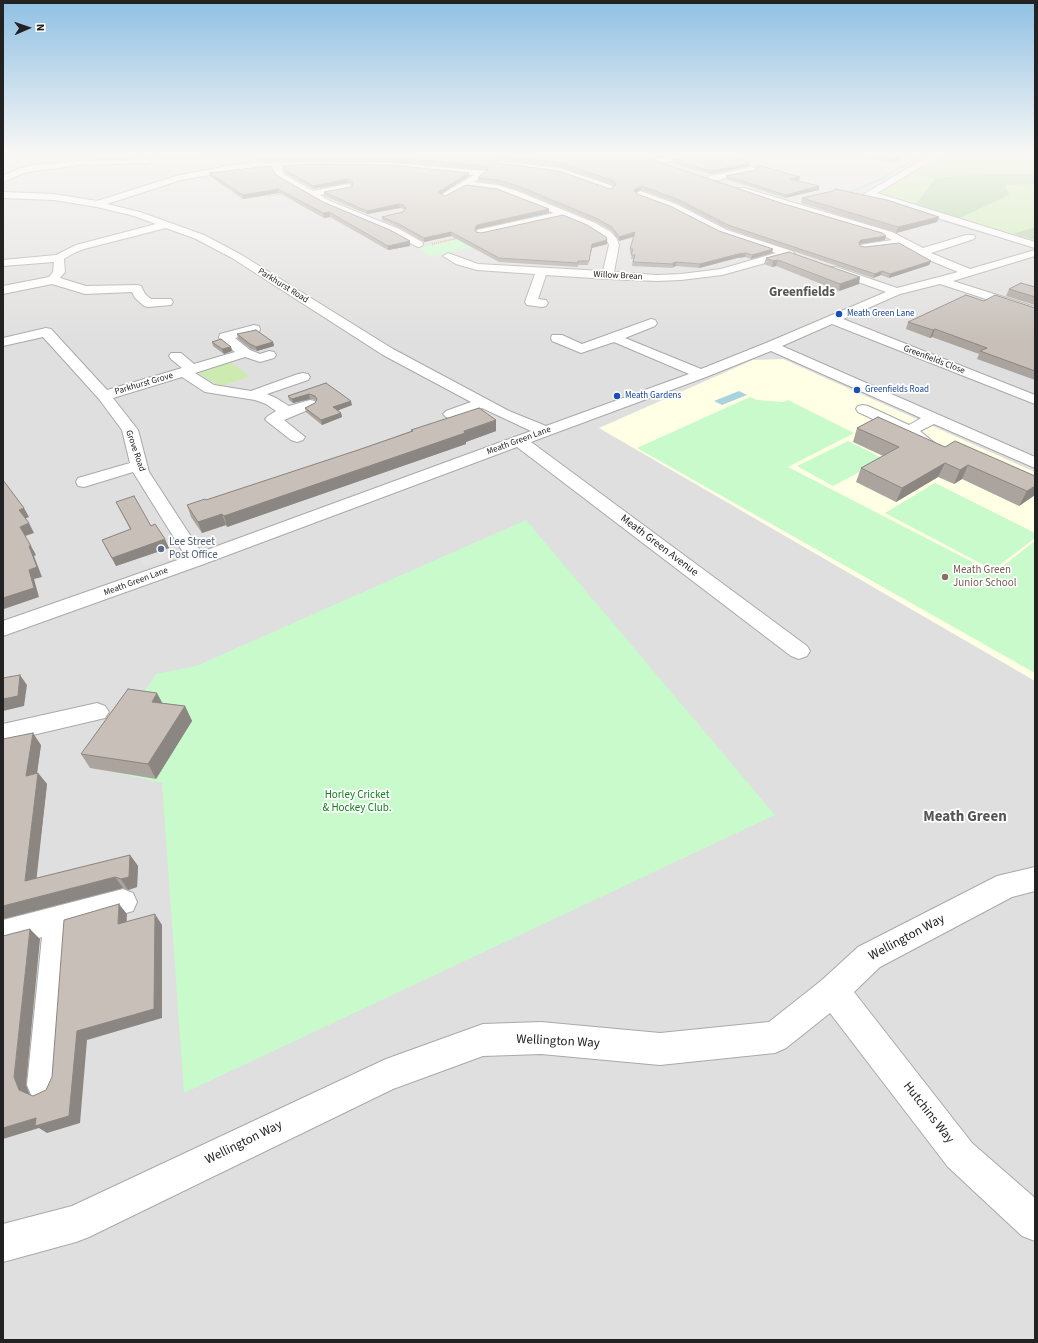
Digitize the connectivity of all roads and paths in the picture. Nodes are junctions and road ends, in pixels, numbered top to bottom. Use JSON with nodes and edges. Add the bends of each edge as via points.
{"nodes":[{"id":1,"x":144,"y":217,"type":"edge"},
{"id":2,"x":360,"y":217,"type":"edge"},
{"id":3,"x":380,"y":217,"type":"edge"},
{"id":4,"x":548,"y":217,"type":"edge"},
{"id":5,"x":569,"y":217,"type":"edge"},
{"id":6,"x":694,"y":217,"type":"edge"},
{"id":7,"x":818,"y":217,"type":"edge"},
{"id":8,"x":828,"y":217,"type":"edge"},
{"id":9,"x":943,"y":217,"type":"edge"},
{"id":10,"x":367,"y":220,"type":"junction"},
{"id":11,"x":809,"y":220,"type":"edge"},
{"id":12,"x":166,"y":225,"type":"junction"},
{"id":13,"x":481,"y":232,"type":"joint"},
{"id":14,"x":970,"y":237,"type":"dead end"},
{"id":15,"x":903,"y":242,"type":"junction"},
{"id":16,"x":418,"y":244,"type":"dead end"},
{"id":17,"x":429,"y":244,"type":"edge"},
{"id":18,"x":1035,"y":245,"type":"edge"},
{"id":19,"x":864,"y":247,"type":"edge"},
{"id":20,"x":922,"y":252,"type":"junction"},
{"id":21,"x":788,"y":253,"type":"junction"},
{"id":22,"x":1035,"y":253,"type":"edge"},
{"id":23,"x":448,"y":256,"type":"dead end"},
{"id":24,"x":59,"y":258,"type":"junction"},
{"id":25,"x":802,"y":258,"type":"edge"},
{"id":26,"x":3,"y":263,"type":"edge"},
{"id":27,"x":824,"y":266,"type":"edge"},
{"id":28,"x":542,"y":272,"type":"junction"},
{"id":29,"x":968,"y":273,"type":"junction"},
{"id":30,"x":608,"y":276,"type":"junction"},
{"id":31,"x":54,"y":280,"type":"junction"},
{"id":32,"x":939,"y":280,"type":"junction"},
{"id":33,"x":3,"y":290,"type":"edge"},
{"id":34,"x":896,"y":292,"type":"junction"},
{"id":35,"x":167,"y":302,"type":"dead end"},
{"id":36,"x":518,"y":302,"type":"dead end"},
{"id":37,"x":1035,"y":311,"type":"edge"},
{"id":38,"x":645,"y":320,"type":"dead end"},
{"id":39,"x":833,"y":320,"type":"junction"},
{"id":40,"x":254,"y":328,"type":"dead end"},
{"id":41,"x":557,"y":338,"type":"dead end"},
{"id":42,"x":614,"y":338,"type":"junction"},
{"id":43,"x":3,"y":342,"type":"edge"},
{"id":44,"x":771,"y":346,"type":"junction"},
{"id":45,"x":245,"y":353,"type":"junction"},
{"id":46,"x":269,"y":355,"type":"dead end"},
{"id":47,"x":176,"y":356,"type":"dead end"},
{"id":48,"x":188,"y":371,"type":"junction"},
{"id":49,"x":700,"y":374,"type":"junction"},
{"id":50,"x":303,"y":377,"type":"dead end"},
{"id":51,"x":255,"y":395,"type":"junction"},
{"id":52,"x":104,"y":396,"type":"junction"},
{"id":53,"x":1035,"y":400,"type":"edge"},
{"id":54,"x":483,"y":403,"type":"junction"},
{"id":55,"x":310,"y":404,"type":"edge"},
{"id":56,"x":230,"y":405,"type":"dead end"},
{"id":57,"x":863,"y":409,"type":"dead end"},
{"id":58,"x":451,"y":414,"type":"dead end"},
{"id":59,"x":280,"y":415,"type":"junction"},
{"id":60,"x":933,"y":418,"type":"junction"},
{"id":61,"x":544,"y":431,"type":"junction"},
{"id":62,"x":910,"y":431,"type":"junction"},
{"id":63,"x":298,"y":437,"type":"dead end"},
{"id":64,"x":519,"y":441,"type":"junction"},
{"id":65,"x":935,"y":450,"type":"edge"},
{"id":66,"x":1035,"y":463,"type":"edge"},
{"id":67,"x":140,"y":465,"type":"junction"},
{"id":68,"x":84,"y":482,"type":"dead end"},
{"id":69,"x":197,"y":560,"type":"junction"},
{"id":70,"x":3,"y":629,"type":"edge"},
{"id":71,"x":799,"y":652,"type":"dead end"},
{"id":72,"x":97,"y":712,"type":"dead end"},
{"id":73,"x":3,"y":733,"type":"edge"},
{"id":74,"x":1035,"y":879,"type":"edge"},
{"id":75,"x":123,"y":902,"type":"dead end"},
{"id":76,"x":58,"y":919,"type":"junction"},
{"id":77,"x":3,"y":934,"type":"edge"},
{"id":78,"x":833,"y":991,"type":"junction"},
{"id":79,"x":44,"y":1085,"type":"dead end"},
{"id":80,"x":1035,"y":1223,"type":"edge"},
{"id":81,"x":3,"y":1242,"type":"edge"}],
"edges":[{"from":1,"to":12,"type":"street","name":"Parkhurst Road"},
{"from":2,"to":10,"type":"street"},
{"from":3,"to":10,"type":"street"},
{"from":4,"to":13,"type":"street","via":[[495,226]]},
{"from":5,"to":30,"type":"street","via":[[600,230],[612,239],[614,245]]},
{"from":6,"to":21,"type":"street","via":[[723,232]]},
{"from":7,"to":11,"type":"street"},
{"from":8,"to":15,"type":"street","via":[[888,234]]},
{"from":9,"to":18,"type":"street"},
{"from":10,"to":16,"type":"street"},
{"from":12,"to":24,"type":"street","via":[[80,247]]},
{"from":12,"to":54,"type":"street","name":"Parkhurst Road","via":[[200,237],[236,256],[388,352]]},
{"from":13,"to":17,"type":"path"},
{"from":14,"to":20,"type":"street"},
{"from":15,"to":19,"type":"street"},
{"from":15,"to":20,"type":"street"},
{"from":20,"to":29,"type":"street"},
{"from":21,"to":25,"type":"street"},
{"from":21,"to":30,"type":"street","name":"Willow Brean","via":[[740,268],[704,275],[657,278]]},
{"from":22,"to":29,"type":"street","name":"Meath Green Lane"},
{"from":23,"to":28,"type":"street","name":"Willow Brean","via":[[477,267]]},
{"from":24,"to":26,"type":"street"},
{"from":24,"to":31,"type":"street","via":[[59,272]]},
{"from":27,"to":34,"type":"street"},
{"from":28,"to":30,"type":"street","name":"Willow Brean"},
{"from":28,"to":36,"type":"street","via":[[537,303]]},
{"from":29,"to":32,"type":"street","name":"Meath Green Lane"},
{"from":31,"to":33,"type":"street"},
{"from":31,"to":35,"type":"street","via":[[81,294],[141,289],[148,303]]},
{"from":32,"to":34,"type":"street","name":"Meath Green Lane"},
{"from":32,"to":37,"type":"street"},
{"from":34,"to":39,"type":"street","name":"Meath Green Lane"},
{"from":38,"to":42,"type":"street"},
{"from":39,"to":44,"type":"street","name":"Meath Green Lane"},
{"from":39,"to":53,"type":"street","name":"Greenfields Close"},
{"from":40,"to":45,"type":"street","via":[[225,337]]},
{"from":41,"to":42,"type":"street","via":[[581,349]]},
{"from":42,"to":49,"type":"street"},
{"from":43,"to":52,"type":"street","name":"Grove Road","via":[[46,332]]},
{"from":44,"to":49,"type":"street","name":"Meath Green Lane"},
{"from":44,"to":60,"type":"street"},
{"from":45,"to":46,"type":"street","via":[[260,358]]},
{"from":45,"to":48,"type":"street","name":"Parkhurst Grove"},
{"from":47,"to":48,"type":"street"},
{"from":48,"to":51,"type":"street","name":"Parkhurst Grove","via":[[210,389]]},
{"from":48,"to":52,"type":"street","name":"Parkhurst Grove"},
{"from":49,"to":61,"type":"street","name":"Meath Green Lane"},
{"from":50,"to":51,"type":"street"},
{"from":51,"to":56,"type":"street"},
{"from":51,"to":59,"type":"street","name":"Parkhurst Grove","via":[[271,401]]},
{"from":52,"to":67,"type":"street","name":"Grove Road","via":[[130,430]]},
{"from":54,"to":58,"type":"street"},
{"from":54,"to":61,"type":"street","name":"Parkhurst Road"},
{"from":55,"to":59,"type":"street"},
{"from":57,"to":62,"type":"street"},
{"from":59,"to":63,"type":"street","name":"Parkhurst Grove"},
{"from":60,"to":62,"type":"street"},
{"from":60,"to":66,"type":"street"},
{"from":61,"to":64,"type":"street","name":"Meath Green Lane"},
{"from":62,"to":65,"type":"street"},
{"from":64,"to":69,"type":"street","name":"Meath Green Lane"},
{"from":64,"to":71,"type":"street","name":"Meath Green Avenue"},
{"from":67,"to":68,"type":"street"},
{"from":67,"to":69,"type":"street","name":"Grove Road"},
{"from":69,"to":70,"type":"street","name":"Meath Green Lane"},
{"from":72,"to":73,"type":"street"},
{"from":74,"to":78,"type":"street","name":"Wellington Way","via":[[1007,885],[869,957]]},
{"from":75,"to":76,"type":"street"},
{"from":76,"to":77,"type":"street"},
{"from":76,"to":79,"type":"street"},
{"from":78,"to":80,"type":"street","name":"Hutchins Way","via":[[960,1155]]},
{"from":78,"to":81,"type":"street","name":"Wellington Way","via":[[775,1037],[660,1049],[541,1038],[483,1040],[386,1076],[76,1224]]}]}
